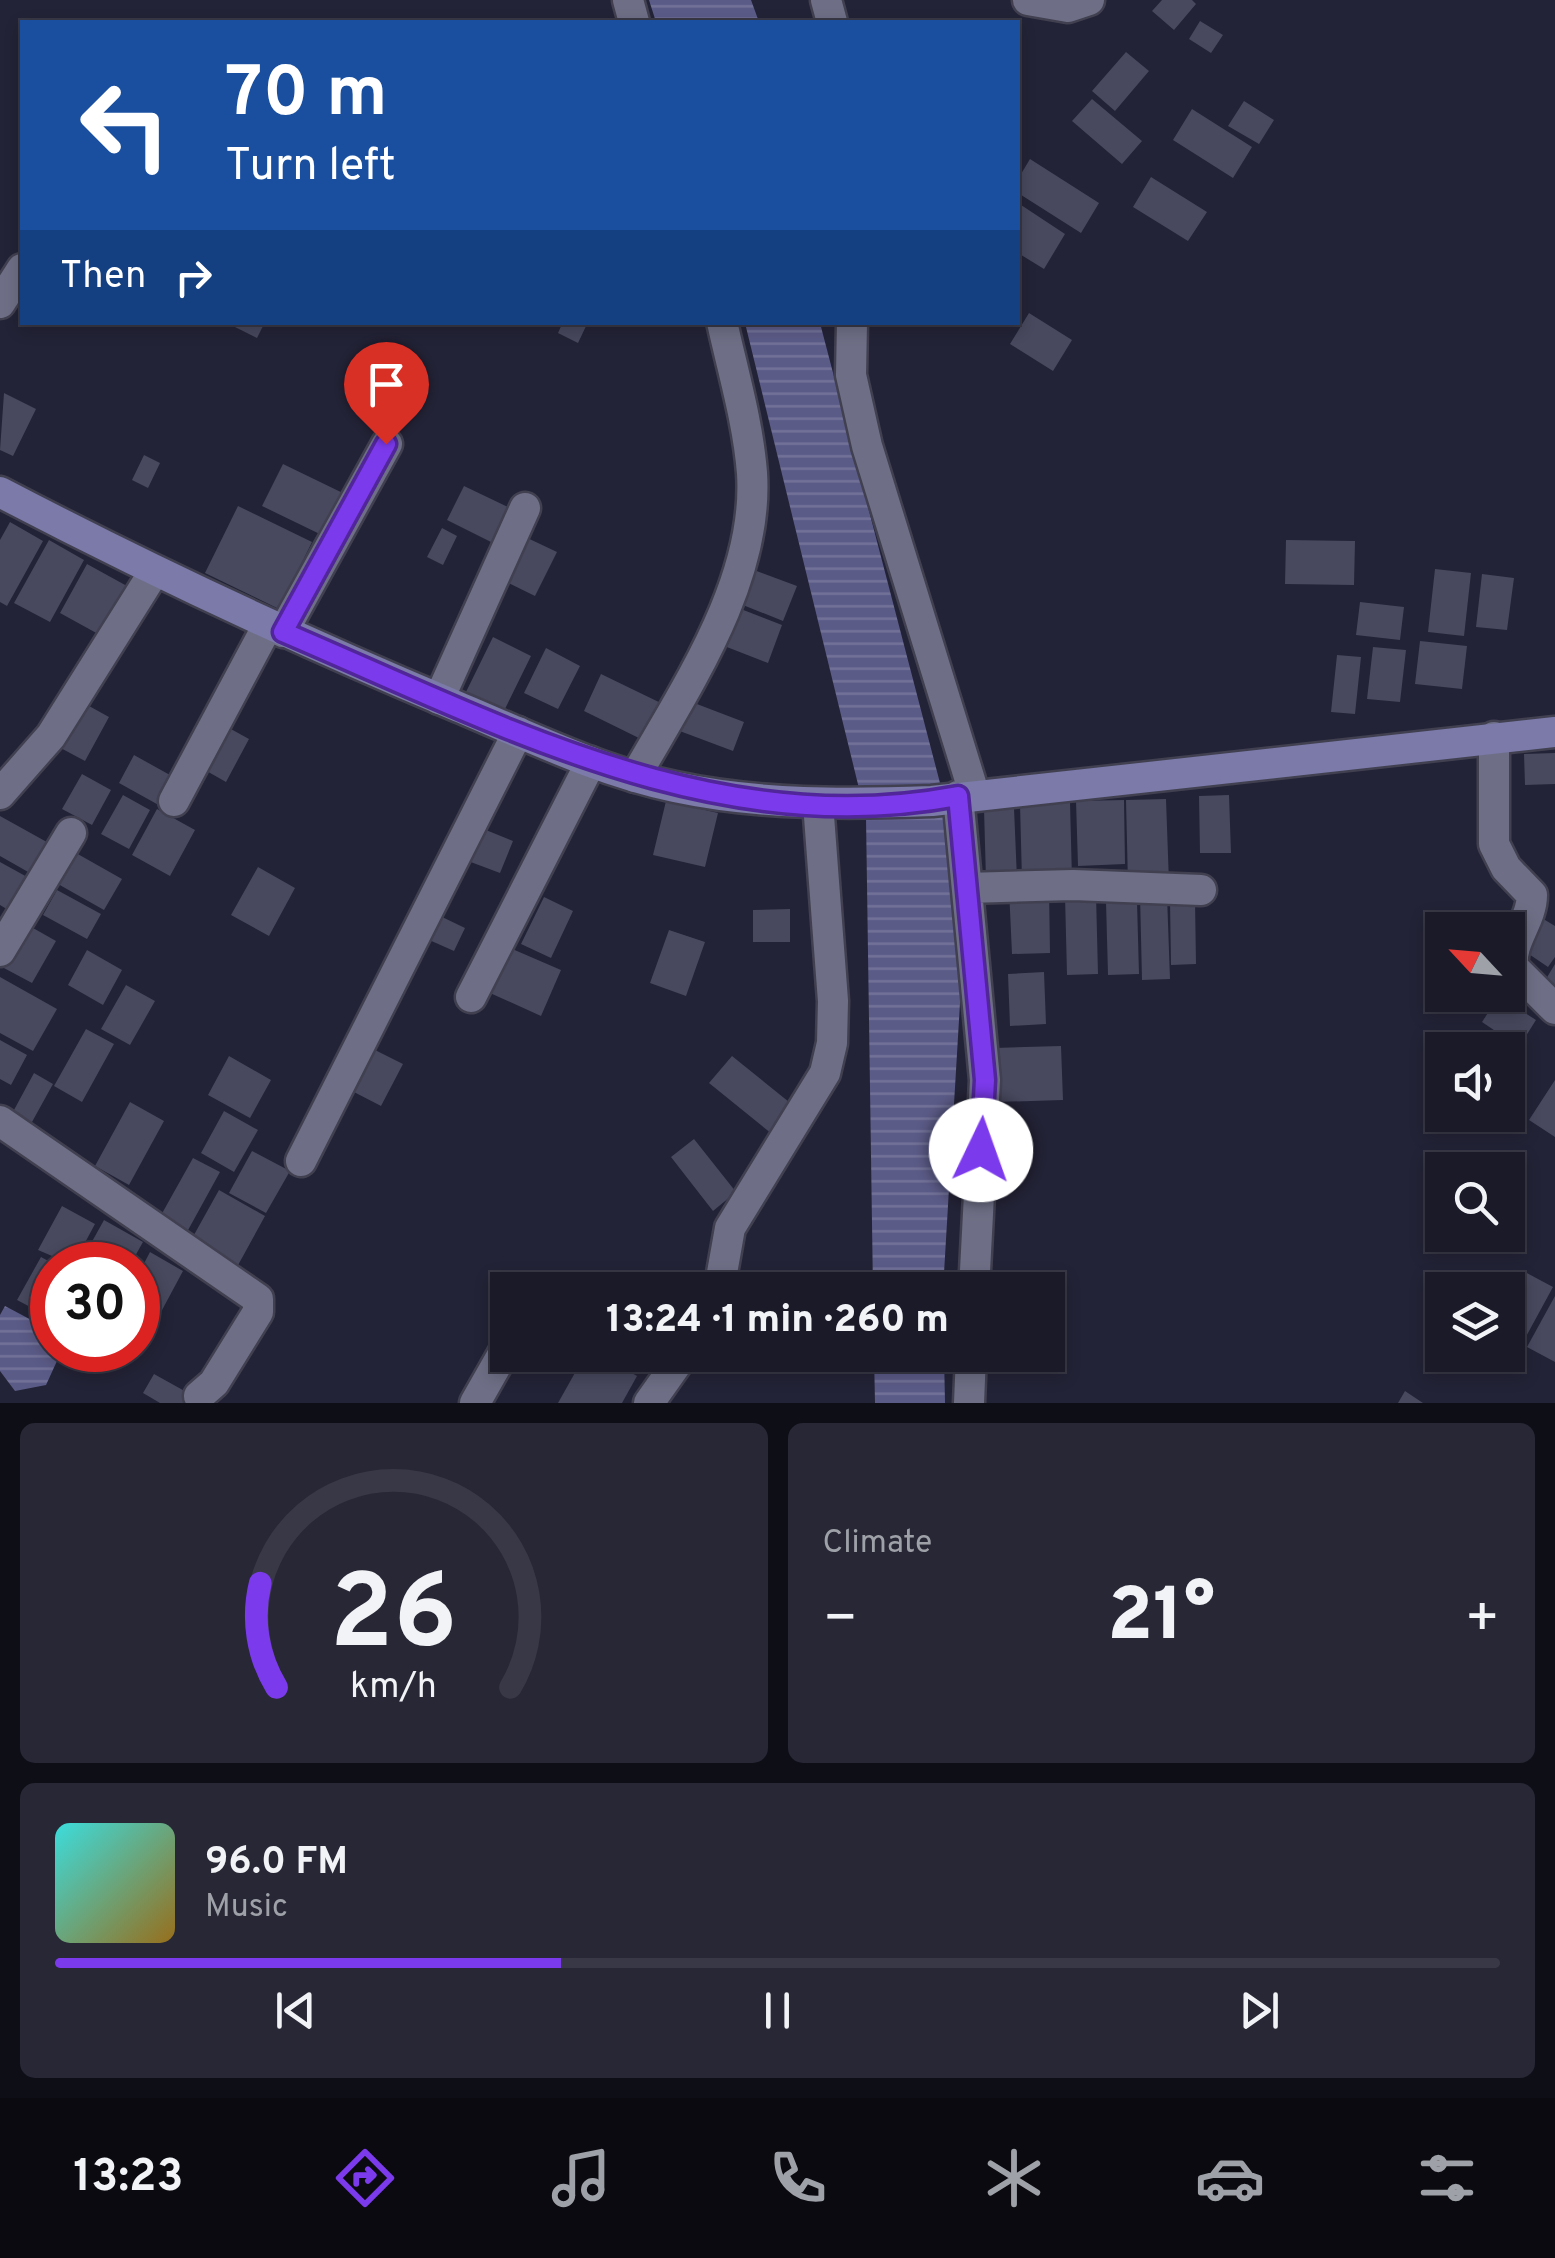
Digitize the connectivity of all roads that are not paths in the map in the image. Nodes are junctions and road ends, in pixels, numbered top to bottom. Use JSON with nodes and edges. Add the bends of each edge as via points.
{"nodes":[{"id":1,"x":1028,"y":0,"type":"edge"},
{"id":2,"x":1089,"y":0,"type":"edge"},
{"id":3,"x":20,"y":273,"type":"edge"},
{"id":4,"x":0,"y":303,"type":"edge"},
{"id":5,"x":723,"y":325,"type":"edge"},
{"id":6,"x":852,"y":325,"type":"edge"},
{"id":7,"x":386,"y":444,"type":"dead end"},
{"id":8,"x":0,"y":492,"type":"edge"},
{"id":9,"x":525,"y":508,"type":"dead end"},
{"id":10,"x":154,"y":572,"type":"junction"},
{"id":11,"x":276,"y":629,"type":"junction"},
{"id":12,"x":439,"y":699,"type":"junction"},
{"id":13,"x":518,"y":732,"type":"junction"},
{"id":14,"x":1555,"y":732,"type":"edge"},
{"id":15,"x":1494,"y":737,"type":"junction"},
{"id":16,"x":592,"y":762,"type":"junction"},
{"id":17,"x":636,"y":777,"type":"junction"},
{"id":18,"x":0,"y":794,"type":"edge"},
{"id":19,"x":955,"y":797,"type":"junction"},
{"id":20,"x":174,"y":802,"type":"dead end"},
{"id":21,"x":833,"y":804,"type":"junction"},
{"id":22,"x":71,"y":833,"type":"dead end"},
{"id":23,"x":967,"y":888,"type":"junction"},
{"id":24,"x":1200,"y":890,"type":"dead end"},
{"id":25,"x":0,"y":951,"type":"edge"},
{"id":26,"x":470,"y":997,"type":"dead end"},
{"id":27,"x":1555,"y":1009,"type":"edge"},
{"id":28,"x":0,"y":1121,"type":"edge"},
{"id":29,"x":302,"y":1161,"type":"dead end"},
{"id":30,"x":723,"y":1272,"type":"edge"},
{"id":31,"x":975,"y":1272,"type":"edge"},
{"id":32,"x":492,"y":1372,"type":"edge"},
{"id":33,"x":672,"y":1372,"type":"edge"},
{"id":34,"x":970,"y":1372,"type":"edge"},
{"id":35,"x":198,"y":1396,"type":"dead end"},
{"id":36,"x":474,"y":1403,"type":"edge"},
{"id":37,"x":649,"y":1403,"type":"edge"},
{"id":38,"x":969,"y":1403,"type":"edge"}],
"edges":[{"from":1,"to":2,"type":"street","via":[[1068,7]]},
{"from":3,"to":4,"type":"street"},
{"from":5,"to":17,"type":"street","via":[[752,476],[745,544],[704,654]]},
{"from":6,"to":19,"type":"street","via":[[851,375]]},
{"from":7,"to":11,"type":"street"},
{"from":8,"to":10,"type":"street"},
{"from":9,"to":12,"type":"street"},
{"from":10,"to":11,"type":"street"},
{"from":10,"to":18,"type":"street","via":[[51,736]]},
{"from":11,"to":12,"type":"street"},
{"from":11,"to":20,"type":"street"},
{"from":12,"to":13,"type":"street"},
{"from":13,"to":16,"type":"street"},
{"from":13,"to":29,"type":"street"},
{"from":14,"to":15,"type":"street"},
{"from":15,"to":19,"type":"street"},
{"from":15,"to":27,"type":"street","via":[[1494,844],[1532,895],[1513,967]]},
{"from":16,"to":17,"type":"street"},
{"from":16,"to":26,"type":"street"},
{"from":17,"to":21,"type":"street","via":[[728,796]]},
{"from":19,"to":21,"type":"street"},
{"from":19,"to":23,"type":"street"},
{"from":21,"to":30,"type":"street","via":[[832,1042],[825,1072],[730,1228]]},
{"from":22,"to":25,"type":"street"},
{"from":23,"to":24,"type":"street"},
{"from":23,"to":31,"type":"street","via":[[985,1080]]},
{"from":28,"to":35,"type":"street","via":[[258,1299],[258,1312],[214,1383]]},
{"from":32,"to":36,"type":"street"},
{"from":33,"to":37,"type":"street"},
{"from":34,"to":38,"type":"street"}]}
